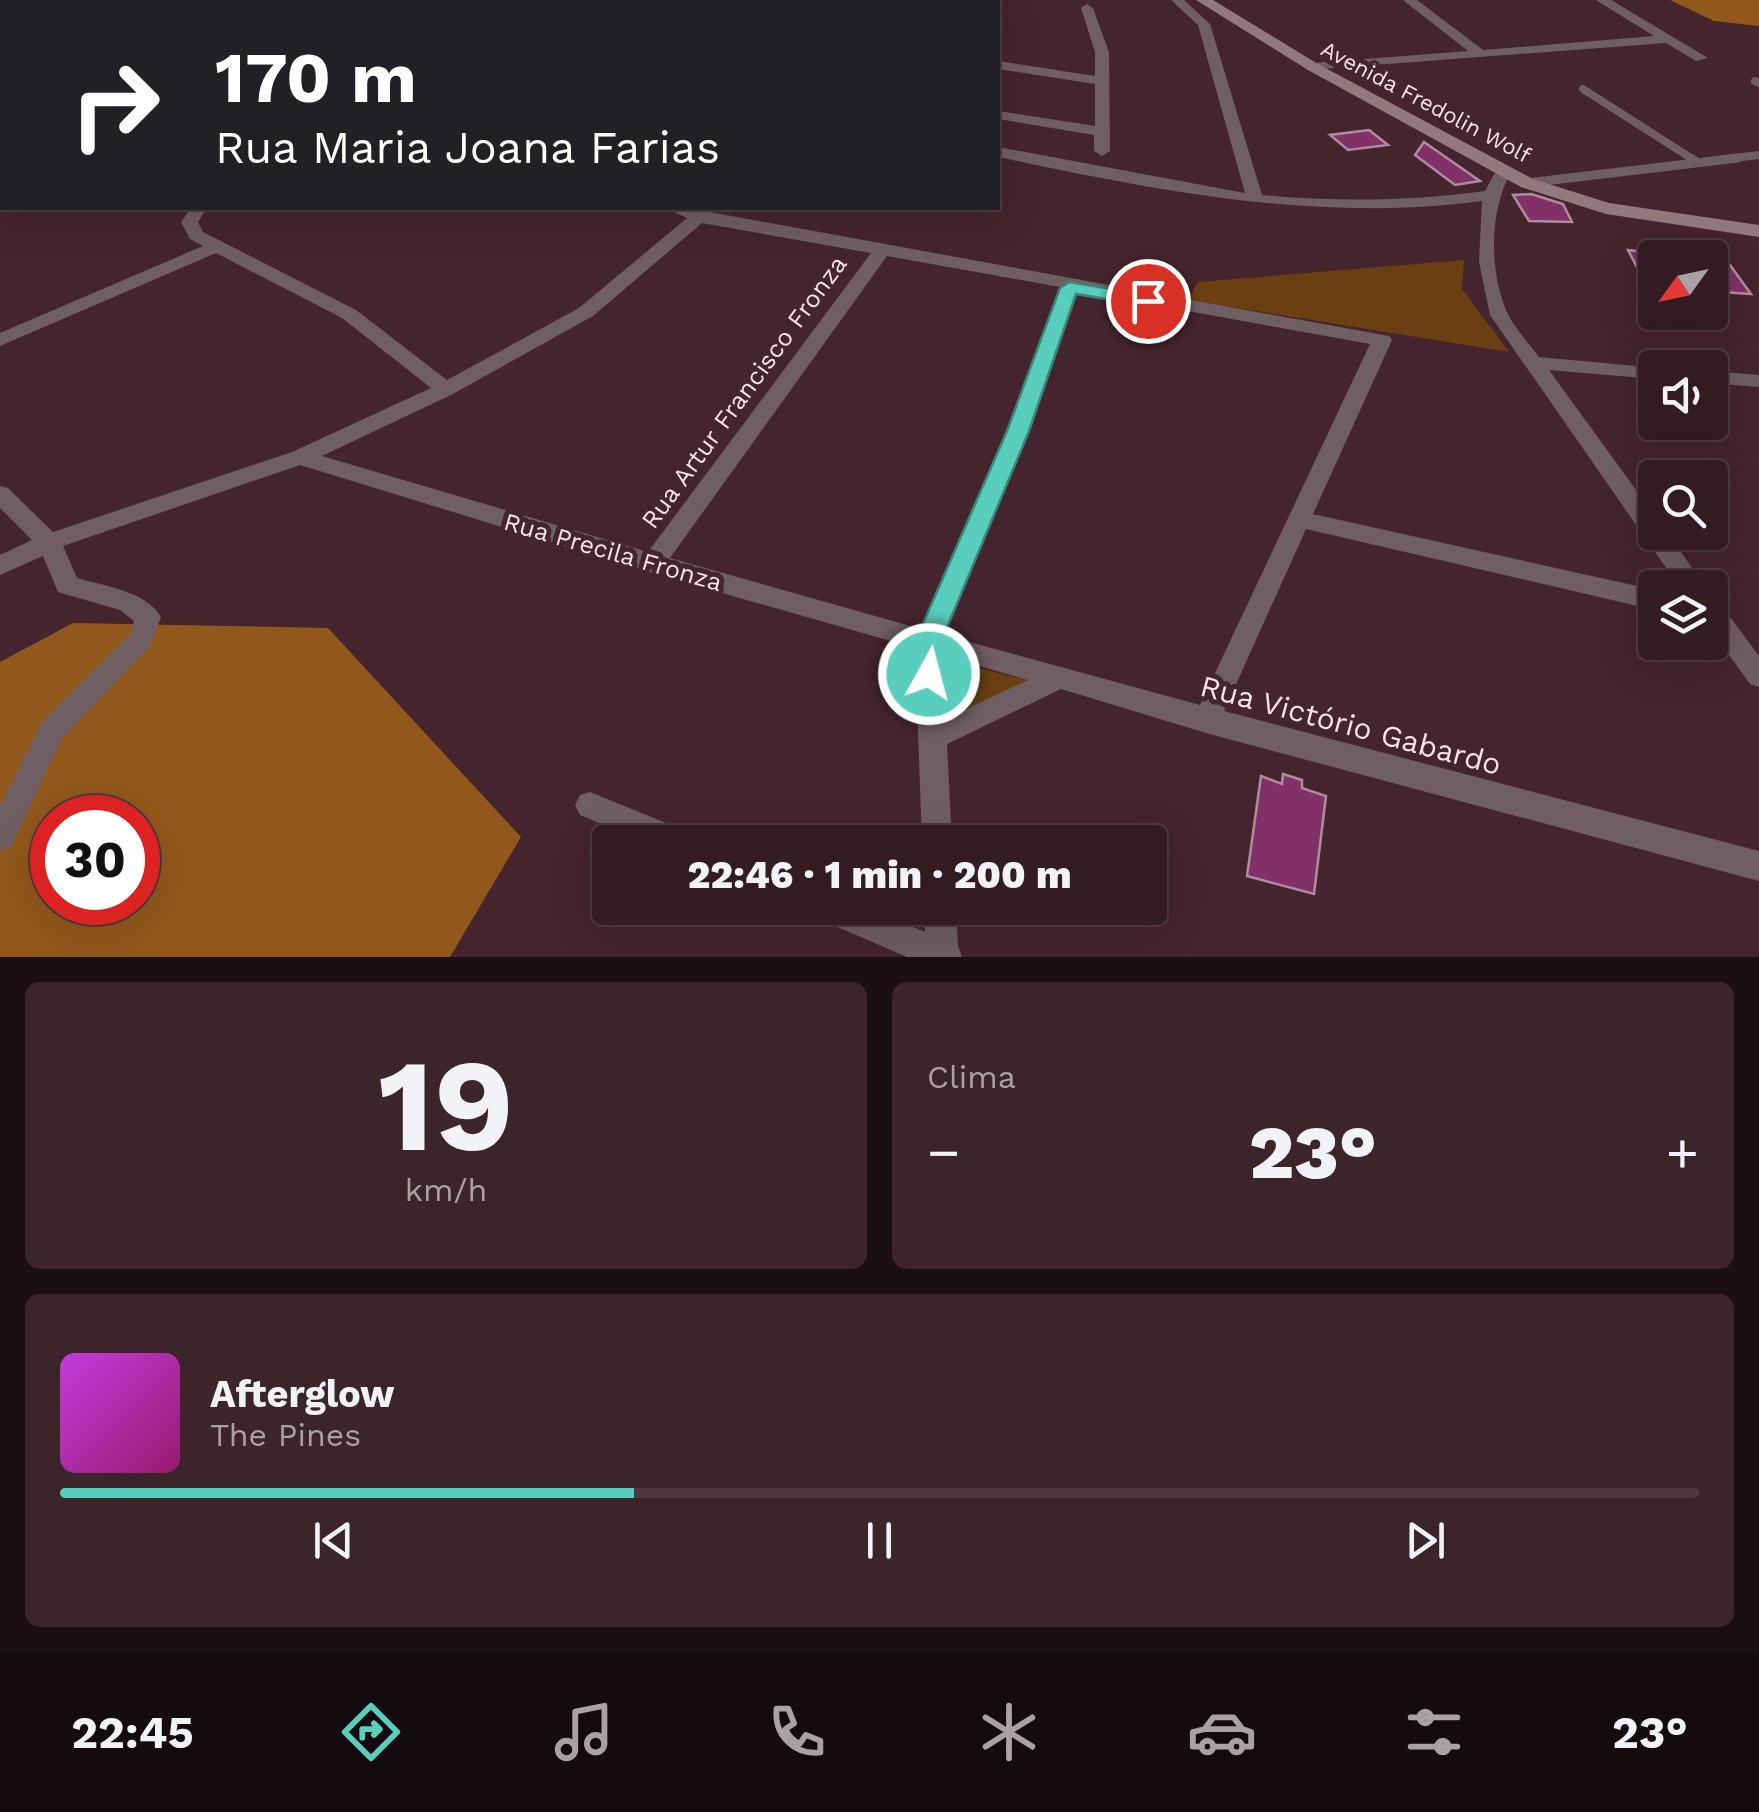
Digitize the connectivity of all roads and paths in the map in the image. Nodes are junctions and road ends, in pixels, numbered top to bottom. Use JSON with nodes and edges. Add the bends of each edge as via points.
{"nodes":[{"id":1,"x":1178,"y":0,"type":"edge"},
{"id":2,"x":1203,"y":0,"type":"edge"},
{"id":3,"x":1409,"y":0,"type":"edge"},
{"id":4,"x":1602,"y":0,"type":"edge"},
{"id":5,"x":1087,"y":8,"type":"dead end"},
{"id":6,"x":1667,"y":39,"type":"junction"},
{"id":7,"x":1478,"y":52,"type":"junction"},
{"id":8,"x":1701,"y":58,"type":"dead end"},
{"id":9,"x":1000,"y":65,"type":"edge"},
{"id":10,"x":1313,"y":67,"type":"junction"},
{"id":11,"x":1102,"y":81,"type":"junction"},
{"id":12,"x":1582,"y":89,"type":"dead end"},
{"id":13,"x":1000,"y":114,"type":"edge"},
{"id":14,"x":1102,"y":132,"type":"junction"},
{"id":15,"x":1102,"y":150,"type":"dead end"},
{"id":16,"x":1000,"y":152,"type":"edge"},
{"id":17,"x":1759,"y":155,"type":"edge"},
{"id":18,"x":1698,"y":162,"type":"junction"},
{"id":19,"x":1503,"y":172,"type":"junction"},
{"id":20,"x":1527,"y":183,"type":"junction"},
{"id":21,"x":1488,"y":195,"type":"junction"},
{"id":22,"x":1256,"y":198,"type":"junction"},
{"id":23,"x":197,"y":210,"type":"edge"},
{"id":24,"x":679,"y":210,"type":"edge"},
{"id":25,"x":699,"y":218,"type":"junction"},
{"id":26,"x":1759,"y":231,"type":"edge"},
{"id":27,"x":220,"y":246,"type":"junction"},
{"id":28,"x":881,"y":252,"type":"junction"},
{"id":29,"x":1069,"y":288,"type":"junction"},
{"id":30,"x":0,"y":340,"type":"edge"},
{"id":31,"x":1534,"y":364,"type":"junction"},
{"id":32,"x":1638,"y":372,"type":"edge"},
{"id":33,"x":1728,"y":378,"type":"edge"},
{"id":34,"x":1759,"y":380,"type":"edge"},
{"id":35,"x":446,"y":389,"type":"junction"},
{"id":36,"x":300,"y":457,"type":"junction"},
{"id":37,"x":0,"y":494,"type":"edge"},
{"id":38,"x":1298,"y":519,"type":"junction"},
{"id":39,"x":49,"y":542,"type":"junction"},
{"id":40,"x":652,"y":564,"type":"junction"},
{"id":41,"x":0,"y":566,"type":"edge"},
{"id":42,"x":1681,"y":570,"type":"edge"},
{"id":43,"x":1638,"y":596,"type":"edge"},
{"id":44,"x":1728,"y":634,"type":"edge"},
{"id":45,"x":928,"y":642,"type":"junction"},
{"id":46,"x":1759,"y":676,"type":"edge"},
{"id":47,"x":1057,"y":679,"type":"junction"},
{"id":48,"x":1206,"y":721,"type":"junction"},
{"id":49,"x":932,"y":738,"type":"junction"},
{"id":50,"x":590,"y":805,"type":"dead end"},
{"id":51,"x":637,"y":825,"type":"edge"},
{"id":52,"x":936,"y":825,"type":"edge"},
{"id":53,"x":0,"y":837,"type":"edge"},
{"id":54,"x":1759,"y":866,"type":"edge"},
{"id":55,"x":870,"y":925,"type":"edge"},
{"id":56,"x":941,"y":925,"type":"edge"},
{"id":57,"x":944,"y":956,"type":"edge"}],
"edges":[{"from":1,"to":22,"type":"street","via":[[1204,24]]},
{"from":2,"to":10,"type":"main road","name":"Avenida Fredolin Wolf"},
{"from":3,"to":7,"type":"street"},
{"from":4,"to":6,"type":"street"},
{"from":5,"to":11,"type":"street","via":[[1102,52]]},
{"from":6,"to":7,"type":"street"},
{"from":6,"to":8,"type":"street"},
{"from":7,"to":10,"type":"street"},
{"from":9,"to":11,"type":"street"},
{"from":10,"to":19,"type":"main road","name":"Avenida Fredolin Wolf"},
{"from":11,"to":14,"type":"street"},
{"from":12,"to":18,"type":"lane"},
{"from":13,"to":14,"type":"street"},
{"from":14,"to":15,"type":"street"},
{"from":16,"to":22,"type":"street"},
{"from":17,"to":18,"type":"lane"},
{"from":18,"to":20,"type":"lane"},
{"from":19,"to":20,"type":"main road","name":"Avenida Fredolin Wolf"},
{"from":19,"to":21,"type":"street"},
{"from":20,"to":26,"type":"main road","name":"Avenida Fredolin Wolf","via":[[1606,208]]},
{"from":21,"to":22,"type":"street","via":[[1402,206]]},
{"from":21,"to":31,"type":"street","via":[[1486,282],[1499,315]]},
{"from":23,"to":27,"type":"street","via":[[190,229]]},
{"from":24,"to":25,"type":"street"},
{"from":25,"to":28,"type":"street"},
{"from":25,"to":35,"type":"street","via":[[586,312]]},
{"from":27,"to":30,"type":"street"},
{"from":27,"to":35,"type":"street","via":[[350,314]]},
{"from":28,"to":29,"type":"street"},
{"from":28,"to":40,"type":"street","name":"Rua Artur Francisco Fronza"},
{"from":29,"to":38,"type":"street","via":[[1382,340]]},
{"from":29,"to":45,"type":"street","via":[[1018,431]]},
{"from":31,"to":32,"type":"street"},
{"from":31,"to":42,"type":"street"},
{"from":33,"to":34,"type":"street"},
{"from":35,"to":36,"type":"street"},
{"from":36,"to":39,"type":"street"},
{"from":36,"to":40,"type":"street","name":"Rua Precila Fronza"},
{"from":37,"to":39,"type":"street"},
{"from":38,"to":43,"type":"street"},
{"from":38,"to":48,"type":"street"},
{"from":39,"to":41,"type":"street"},
{"from":39,"to":53,"type":"street","via":[[67,585],[148,617],[141,639],[52,731]]},
{"from":40,"to":45,"type":"street","name":"Rua Precila Fronza"},
{"from":44,"to":46,"type":"street"},
{"from":45,"to":47,"type":"street","name":"Rua Victório Gabardo"},
{"from":45,"to":49,"type":"street"},
{"from":47,"to":48,"type":"street","name":"Rua Victório Gabardo"},
{"from":47,"to":49,"type":"street"},
{"from":48,"to":54,"type":"street","name":"Rua Victório Gabardo"},
{"from":49,"to":52,"type":"street"},
{"from":50,"to":51,"type":"street"},
{"from":55,"to":57,"type":"street"},
{"from":56,"to":57,"type":"street"}]}
